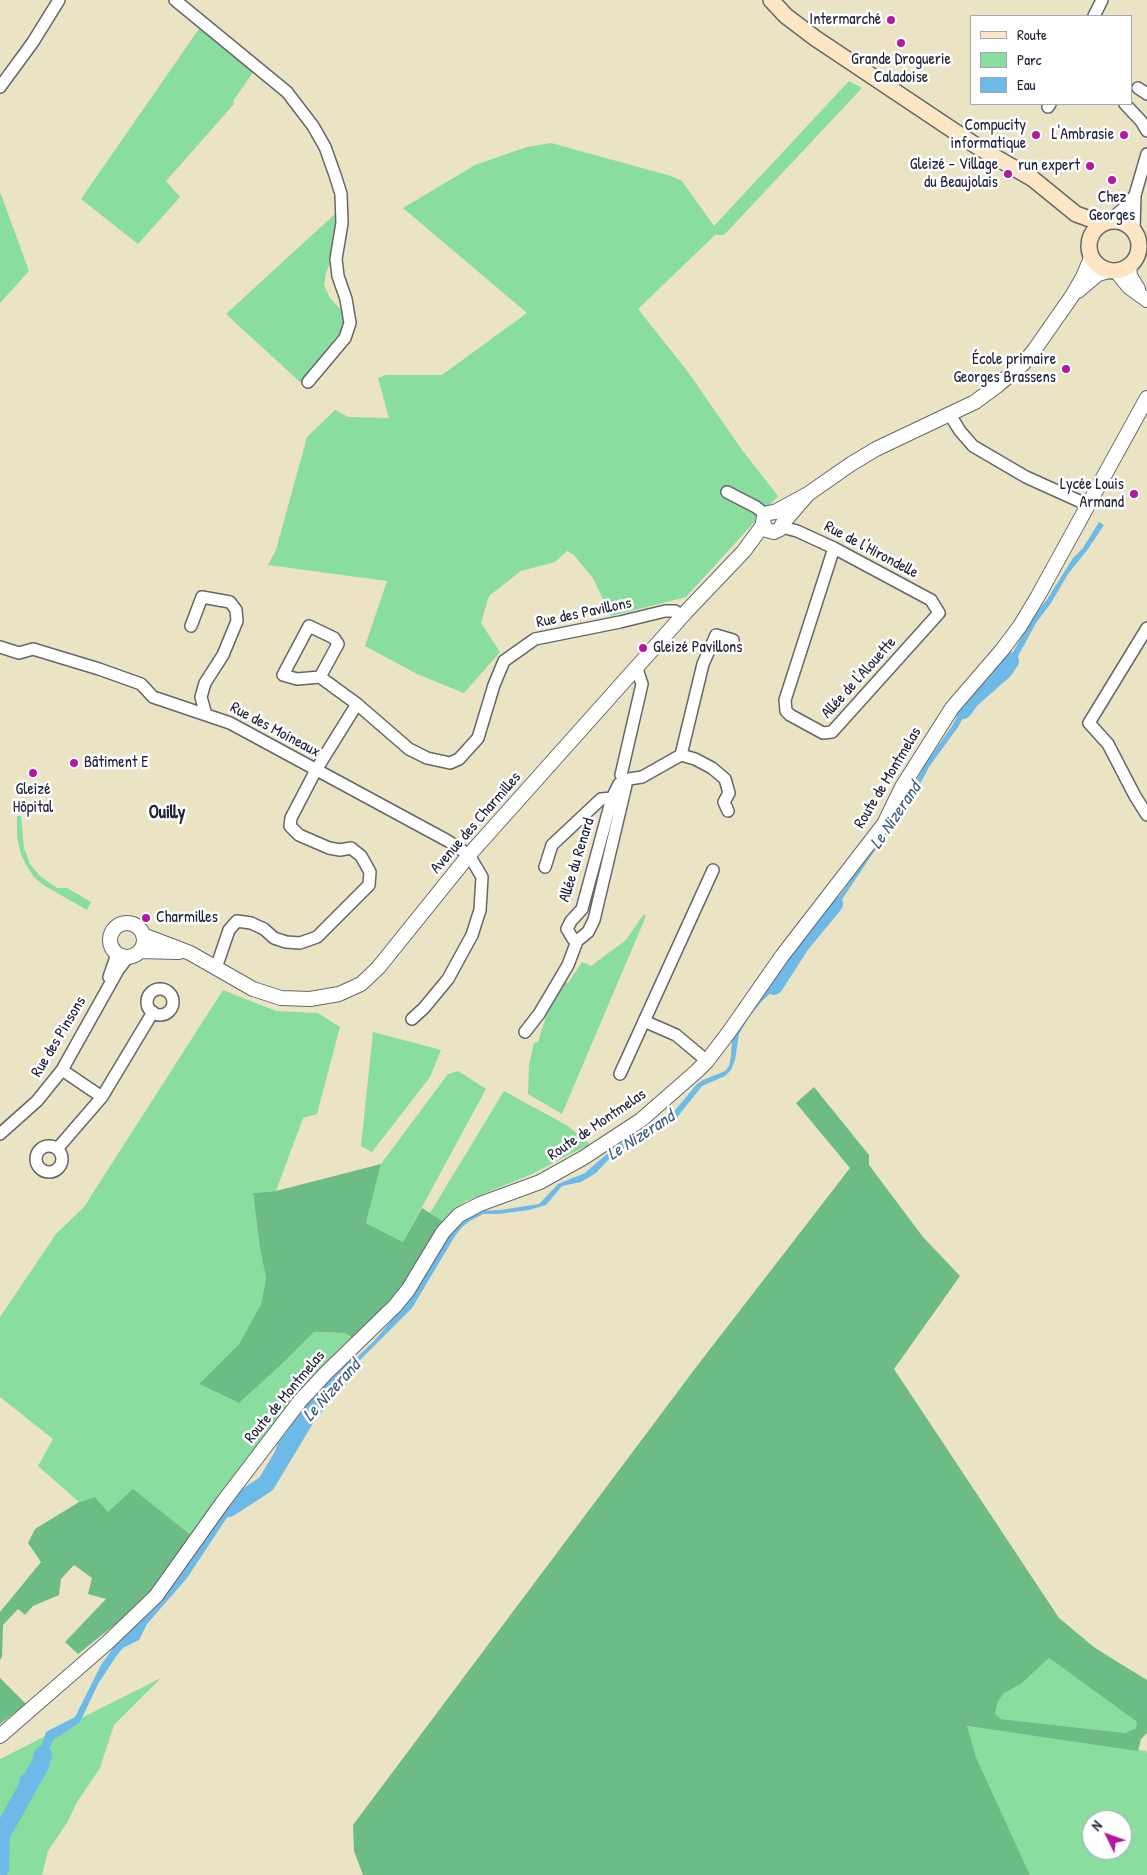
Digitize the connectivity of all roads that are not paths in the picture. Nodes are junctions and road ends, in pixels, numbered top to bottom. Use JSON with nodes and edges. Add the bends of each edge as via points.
{"nodes":[{"id":1,"x":59,"y":0,"type":"edge"},
{"id":2,"x":175,"y":0,"type":"edge"},
{"id":3,"x":771,"y":0,"type":"edge"},
{"id":4,"x":1102,"y":0,"type":"edge"},
{"id":5,"x":1094,"y":15,"type":"edge"},
{"id":6,"x":0,"y":87,"type":"edge"},
{"id":7,"x":1126,"y":105,"type":"edge"},
{"id":8,"x":1147,"y":131,"type":"edge"},
{"id":9,"x":1147,"y":154,"type":"edge"},
{"id":10,"x":1135,"y":195,"type":"junction"},
{"id":11,"x":1076,"y":214,"type":"junction"},
{"id":12,"x":1106,"y":222,"type":"junction"},
{"id":13,"x":1139,"y":233,"type":"edge"},
{"id":14,"x":1088,"y":242,"type":"junction"},
{"id":15,"x":1091,"y":258,"type":"junction"},
{"id":16,"x":1127,"y":264,"type":"edge"},
{"id":17,"x":1072,"y":296,"type":"junction"},
{"id":18,"x":1147,"y":299,"type":"edge"},
{"id":19,"x":308,"y":382,"type":"dead end"},
{"id":20,"x":1147,"y":398,"type":"edge"},
{"id":21,"x":950,"y":415,"type":"junction"},
{"id":22,"x":727,"y":492,"type":"dead end"},
{"id":23,"x":1088,"y":505,"type":"junction"},
{"id":24,"x":773,"y":522,"type":"junction"},
{"id":25,"x":834,"y":548,"type":"junction"},
{"id":26,"x":939,"y":613,"type":"joint"},
{"id":27,"x":682,"y":616,"type":"junction"},
{"id":28,"x":191,"y":626,"type":"dead end"},
{"id":29,"x":1147,"y":628,"type":"edge"},
{"id":30,"x":733,"y":640,"type":"dead end"},
{"id":31,"x":0,"y":647,"type":"edge"},
{"id":32,"x":637,"y":669,"type":"junction"},
{"id":33,"x":320,"y":677,"type":"junction"},
{"id":34,"x":357,"y":704,"type":"junction"},
{"id":35,"x":206,"y":715,"type":"junction"},
{"id":36,"x":680,"y":755,"type":"junction"},
{"id":37,"x":316,"y":770,"type":"junction"},
{"id":38,"x":623,"y":781,"type":"junction"},
{"id":39,"x":612,"y":798,"type":"junction"},
{"id":40,"x":728,"y":811,"type":"dead end"},
{"id":41,"x":1147,"y":815,"type":"edge"},
{"id":42,"x":469,"y":855,"type":"junction"},
{"id":43,"x":545,"y":867,"type":"dead end"},
{"id":44,"x":713,"y":870,"type":"dead end"},
{"id":45,"x":143,"y":935,"type":"junction"},
{"id":46,"x":577,"y":941,"type":"junction"},
{"id":47,"x":190,"y":953,"type":"junction"},
{"id":48,"x":128,"y":954,"type":"junction"},
{"id":49,"x":216,"y":968,"type":"junction"},
{"id":50,"x":153,"y":1012,"type":"dead end"},
{"id":51,"x":412,"y":1019,"type":"dead end"},
{"id":52,"x":644,"y":1021,"type":"junction"},
{"id":53,"x":525,"y":1032,"type":"dead end"},
{"id":54,"x":706,"y":1061,"type":"junction"},
{"id":55,"x":62,"y":1070,"type":"junction"},
{"id":56,"x":620,"y":1074,"type":"dead end"},
{"id":57,"x":102,"y":1097,"type":"junction"},
{"id":58,"x":0,"y":1134,"type":"edge"},
{"id":59,"x":57,"y":1149,"type":"dead end"},
{"id":60,"x":0,"y":1736,"type":"edge"}],
"edges":[{"from":1,"to":6,"type":"street"},
{"from":2,"to":19,"type":"street","via":[[287,92],[314,126],[336,175],[341,194],[342,223],[336,259],[350,323],[345,338]]},
{"from":3,"to":11,"type":"main road","via":[[815,38],[978,147],[1033,179]]},
{"from":4,"to":5,"type":"street"},
{"from":7,"to":8,"type":"street"},
{"from":9,"to":10,"type":"street"},
{"from":10,"to":12,"type":"street"},
{"from":10,"to":13,"type":"street"},
{"from":11,"to":12,"type":"main road"},
{"from":11,"to":14,"type":"main road"},
{"from":12,"to":13,"type":"main road","via":[[1123,222]]},
{"from":12,"to":14,"type":"main road","via":[[1095,228]]},
{"from":13,"to":16,"type":"main road","via":[[1139,245]]},
{"from":14,"to":15,"type":"main road"},
{"from":15,"to":16,"type":"main road","via":[[1096,264]]},
{"from":15,"to":17,"type":"street","name":"Avenue des Charmilles"},
{"from":16,"to":17,"type":"street","name":"Avenue des Charmilles","via":[[1098,274]]},
{"from":16,"to":18,"type":"street","via":[[1134,284]]},
{"from":17,"to":21,"type":"street","name":"Avenue des Charmilles","via":[[1023,364],[975,402]]},
{"from":20,"to":23,"type":"street","name":"Route de Montmelas"},
{"from":21,"to":23,"type":"street","via":[[973,446],[1026,477]]},
{"from":21,"to":24,"type":"street","name":"Avenue des Charmilles","via":[[851,464]]},
{"from":22,"to":24,"type":"street","name":"Rue de l'Hirondelle","via":[[756,507]]},
{"from":23,"to":54,"type":"street","name":"Route de Montmelas","via":[[1020,626],[952,708],[902,787],[884,824]]},
{"from":24,"to":25,"type":"street","name":"Rue de l'Hirondelle"},
{"from":24,"to":27,"type":"street","name":"Avenue des Charmilles"},
{"from":25,"to":26,"type":"street","name":"Rue de l'Hirondelle","via":[[931,600]]},
{"from":25,"to":26,"type":"street","name":"Allée de l'Alouette","via":[[785,700],[786,711],[790,715],[823,734],[832,732]]},
{"from":27,"to":32,"type":"street","name":"Avenue des Charmilles"},
{"from":27,"to":34,"type":"street","name":"Rue des Pavillons","via":[[675,611],[665,611],[535,639],[504,662],[478,738],[459,759],[450,763],[427,758],[409,749]]},
{"from":28,"to":35,"type":"street","via":[[202,597],[230,602],[236,610],[237,621],[223,655],[205,683],[202,697]]},
{"from":29,"to":41,"type":"street","via":[[1089,723],[1108,744]]},
{"from":30,"to":36,"type":"street","via":[[713,633]]},
{"from":31,"to":35,"type":"street","name":"Rue des Moineaux","via":[[19,653],[33,649],[99,669],[141,684],[153,697]]},
{"from":32,"to":38,"type":"street","name":"Allée du Renard","via":[[642,684]]},
{"from":32,"to":42,"type":"street","name":"Avenue des Charmilles"},
{"from":33,"to":33,"type":"street","via":[[297,679],[283,675],[309,626],[334,638],[338,644]]},
{"from":33,"to":34,"type":"street","name":"Rue des Pavillons"},
{"from":34,"to":37,"type":"street"},
{"from":35,"to":37,"type":"street","name":"Rue des Moineaux","via":[[230,723]]},
{"from":36,"to":38,"type":"street","via":[[642,777]]},
{"from":36,"to":40,"type":"street","via":[[695,759],[724,778],[729,793],[724,802]]},
{"from":37,"to":42,"type":"street","name":"Rue des Moineaux"},
{"from":37,"to":49,"type":"street","via":[[290,826],[299,835],[329,848],[351,848],[361,856],[370,872],[368,885],[317,937],[300,944],[274,938],[251,923],[237,921],[229,930]]},
{"from":38,"to":39,"type":"street","name":"Allée du Renard"},
{"from":38,"to":46,"type":"street","name":"Allée du Renard","via":[[594,920],[588,932]]},
{"from":39,"to":43,"type":"street","via":[[601,799],[552,845]]},
{"from":39,"to":46,"type":"street","name":"Allée du Renard","via":[[582,909],[568,929]]},
{"from":42,"to":49,"type":"street","name":"Avenue des Charmilles","via":[[378,968],[361,984],[339,994],[310,999],[281,998],[253,989]]},
{"from":42,"to":51,"type":"street","via":[[482,877],[480,910],[472,935],[448,979]]},
{"from":44,"to":52,"type":"street"},
{"from":45,"to":47,"type":"street","name":"Avenue des Charmilles"},
{"from":45,"to":48,"type":"street","via":[[144,941]]},
{"from":45,"to":48,"type":"street","via":[[139,927],[131,923],[121,924],[112,931],[111,947]]},
{"from":46,"to":53,"type":"street","name":"Allée du Renard","via":[[568,965]]},
{"from":47,"to":48,"type":"street","name":"Avenue des Charmilles"},
{"from":47,"to":49,"type":"street","name":"Avenue des Charmilles"},
{"from":48,"to":55,"type":"street","name":"Rue des Pinsons"},
{"from":50,"to":57,"type":"street"},
{"from":52,"to":54,"type":"street","via":[[676,1035]]},
{"from":52,"to":56,"type":"street"},
{"from":54,"to":60,"type":"street","name":"Route de Montmelas","via":[[641,1120],[584,1158],[540,1182],[459,1215],[443,1232],[395,1306],[300,1401],[156,1596]]},
{"from":55,"to":57,"type":"street"},
{"from":55,"to":58,"type":"street","name":"Rue des Pinsons","via":[[37,1101]]},
{"from":57,"to":59,"type":"street"}]}
